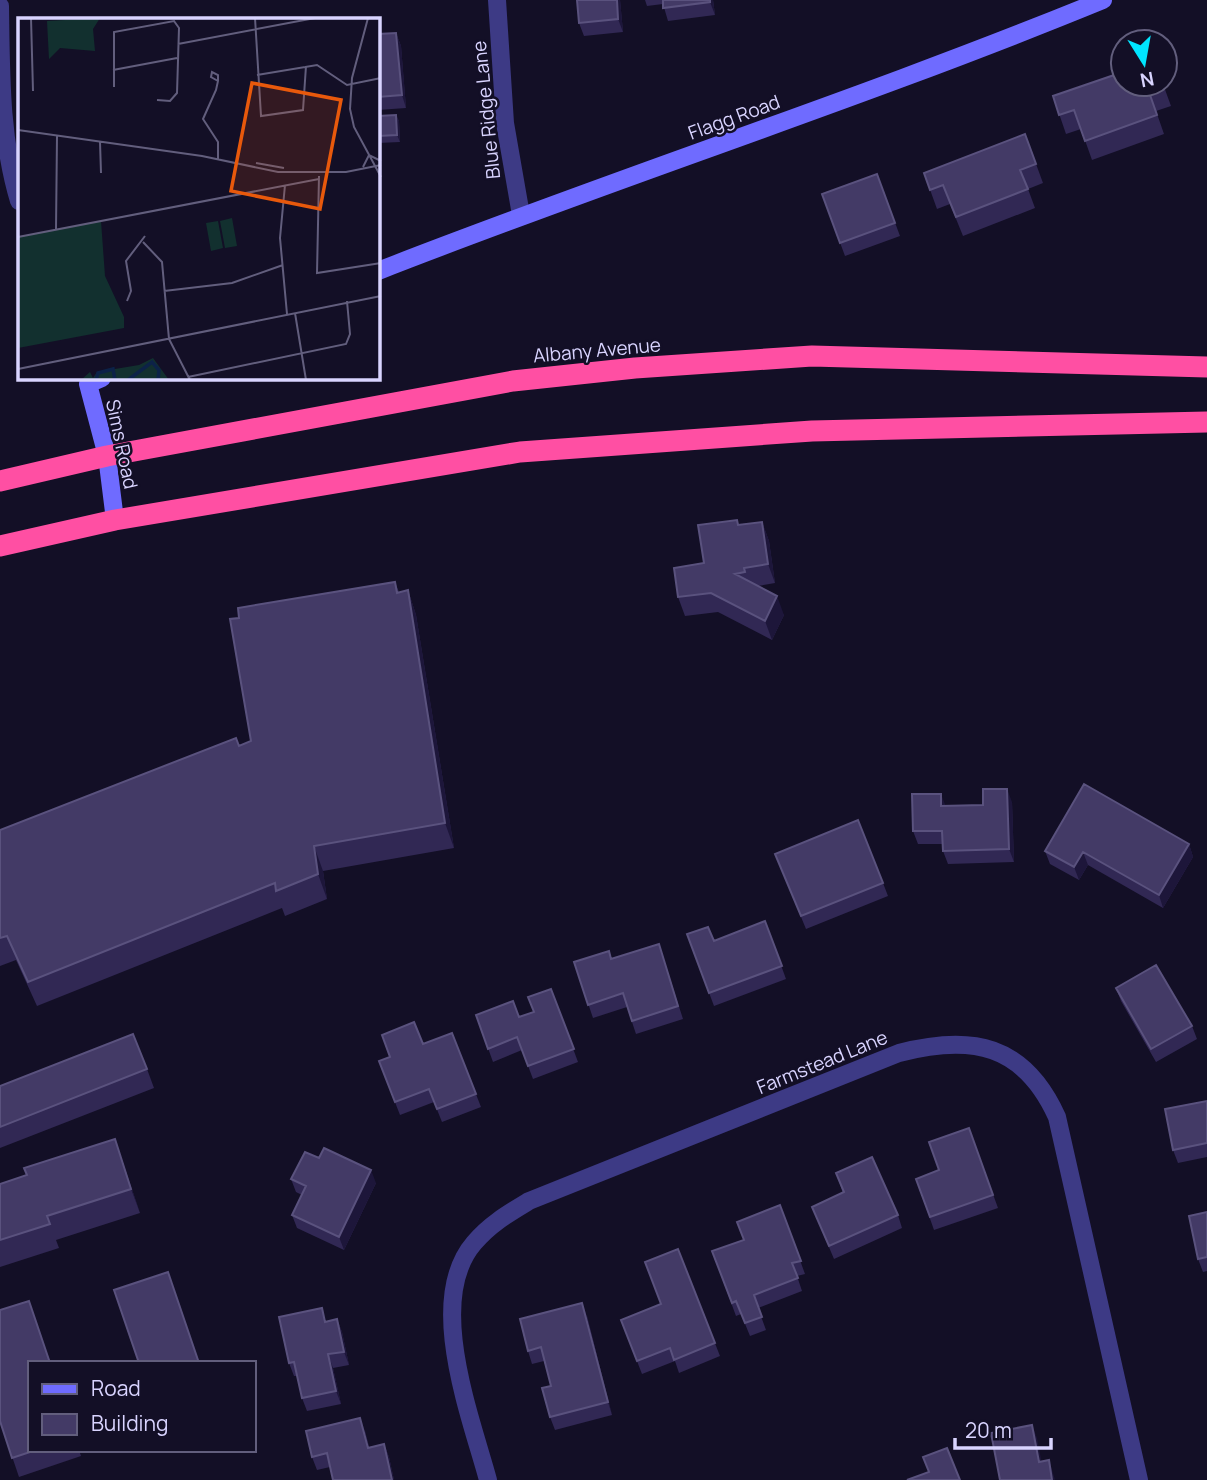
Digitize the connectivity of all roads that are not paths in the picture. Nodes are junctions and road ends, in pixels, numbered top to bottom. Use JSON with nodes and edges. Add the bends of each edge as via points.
{"nodes":[{"id":1,"x":497,"y":0,"type":"edge"},
{"id":2,"x":1103,"y":0,"type":"edge"},
{"id":3,"x":0,"y":6,"type":"edge"},
{"id":4,"x":18,"y":198,"type":"edge"},
{"id":5,"x":521,"y":215,"type":"junction"},
{"id":6,"x":380,"y":270,"type":"edge"},
{"id":7,"x":1207,"y":367,"type":"edge"},
{"id":8,"x":92,"y":380,"type":"edge"},
{"id":9,"x":1207,"y":422,"type":"edge"},
{"id":10,"x":107,"y":456,"type":"junction"},
{"id":11,"x":0,"y":481,"type":"edge"},
{"id":12,"x":115,"y":520,"type":"junction"},
{"id":13,"x":0,"y":546,"type":"edge"},
{"id":14,"x":488,"y":1480,"type":"edge"},
{"id":15,"x":1139,"y":1480,"type":"edge"}],
"edges":[{"from":1,"to":5,"type":"street","name":"Blue Ridge Lane","via":[[505,123]]},
{"from":2,"to":5,"type":"street","name":"Flagg Road","via":[[977,52]]},
{"from":3,"to":4,"type":"street","via":[[2,110]]},
{"from":5,"to":6,"type":"street","name":"Flagg Road"},
{"from":7,"to":10,"type":"highway","name":"Albany Avenue","via":[[812,356],[635,368],[513,381]]},
{"from":8,"to":10,"type":"street","name":"Sims Road"},
{"from":9,"to":12,"type":"highway","via":[[812,431],[520,452]]},
{"from":10,"to":11,"type":"highway","name":"Albany Avenue"},
{"from":10,"to":12,"type":"street","name":"Sims Road"},
{"from":12,"to":13,"type":"highway"},
{"from":14,"to":15,"type":"street","name":"Farmstead Lane","via":[[460,1375],[453,1301],[459,1272],[472,1245],[498,1219],[529,1201],[900,1053],[961,1042],[988,1048],[1033,1074],[1057,1117]]}]}
